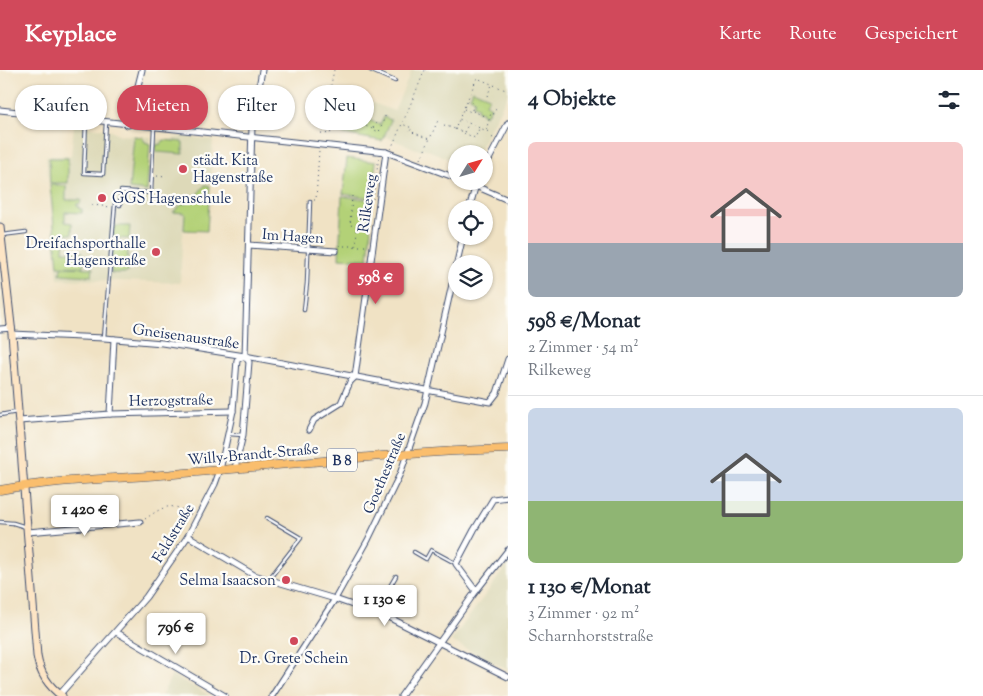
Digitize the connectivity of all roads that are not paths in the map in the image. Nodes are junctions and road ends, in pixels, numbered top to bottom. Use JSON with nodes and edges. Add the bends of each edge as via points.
{"nodes":[{"id":1,"x":142,"y":70,"type":"edge"},
{"id":2,"x":262,"y":70,"type":"edge"},
{"id":3,"x":370,"y":70,"type":"edge"},
{"id":4,"x":395,"y":81,"type":"dead end"},
{"id":5,"x":138,"y":85,"type":"edge"},
{"id":6,"x":0,"y":110,"type":"edge"},
{"id":7,"x":15,"y":112,"type":"edge"},
{"id":8,"x":508,"y":124,"type":"edge"},
{"id":9,"x":86,"y":130,"type":"edge"},
{"id":10,"x":106,"y":130,"type":"edge"},
{"id":11,"x":154,"y":130,"type":"edge"},
{"id":12,"x":174,"y":130,"type":"edge"},
{"id":13,"x":252,"y":138,"type":"junction"},
{"id":14,"x":388,"y":152,"type":"junction"},
{"id":15,"x":493,"y":152,"type":"edge"},
{"id":16,"x":448,"y":175,"type":"edge"},
{"id":17,"x":489,"y":190,"type":"edge"},
{"id":18,"x":508,"y":200,"type":"edge"},
{"id":19,"x":310,"y":201,"type":"road end"},
{"id":20,"x":0,"y":227,"type":"edge"},
{"id":21,"x":26,"y":232,"type":"dead end"},
{"id":22,"x":1,"y":235,"type":"edge"},
{"id":23,"x":249,"y":245,"type":"junction"},
{"id":24,"x":461,"y":245,"type":"edge"},
{"id":25,"x":308,"y":249,"type":"junction"},
{"id":26,"x":336,"y":251,"type":"road end"},
{"id":27,"x":304,"y":310,"type":"dead end"},
{"id":28,"x":0,"y":329,"type":"edge"},
{"id":29,"x":12,"y":331,"type":"junction"},
{"id":30,"x":104,"y":338,"type":"junction"},
{"id":31,"x":114,"y":339,"type":"junction"},
{"id":32,"x":245,"y":356,"type":"junction"},
{"id":33,"x":508,"y":359,"type":"edge"},
{"id":34,"x":355,"y":377,"type":"junction"},
{"id":35,"x":428,"y":391,"type":"junction"},
{"id":36,"x":233,"y":411,"type":"junction"},
{"id":37,"x":18,"y":412,"type":"junction"},
{"id":38,"x":110,"y":414,"type":"junction"},
{"id":39,"x":0,"y":415,"type":"edge"},
{"id":40,"x":19,"y":421,"type":"junction"},
{"id":41,"x":310,"y":430,"type":"dead end"},
{"id":42,"x":228,"y":434,"type":"junction"},
{"id":43,"x":243,"y":435,"type":"junction"},
{"id":44,"x":508,"y":449,"type":"edge"},
{"id":45,"x":407,"y":455,"type":"junction"},
{"id":46,"x":235,"y":468,"type":"junction"},
{"id":47,"x":220,"y":470,"type":"junction"},
{"id":48,"x":24,"y":486,"type":"junction"},
{"id":49,"x":0,"y":490,"type":"edge"},
{"id":50,"x":508,"y":498,"type":"edge"},
{"id":51,"x":267,"y":518,"type":"dead end"},
{"id":52,"x":0,"y":522,"type":"edge"},
{"id":53,"x":140,"y":522,"type":"road end"},
{"id":54,"x":28,"y":530,"type":"junction"},
{"id":55,"x":188,"y":536,"type":"junction"},
{"id":56,"x":508,"y":550,"type":"edge"},
{"id":57,"x":414,"y":552,"type":"dead end"},
{"id":58,"x":456,"y":564,"type":"junction"},
{"id":59,"x":396,"y":576,"type":"dead end"},
{"id":60,"x":268,"y":579,"type":"junction"},
{"id":61,"x":476,"y":592,"type":"junction"},
{"id":62,"x":334,"y":599,"type":"junction"},
{"id":63,"x":380,"y":614,"type":"junction"},
{"id":64,"x":116,"y":632,"type":"junction"},
{"id":65,"x":440,"y":643,"type":"junction"},
{"id":66,"x":508,"y":677,"type":"edge"},
{"id":67,"x":57,"y":694,"type":"edge"},
{"id":68,"x":225,"y":696,"type":"edge"},
{"id":69,"x":272,"y":696,"type":"edge"},
{"id":70,"x":402,"y":696,"type":"edge"}],
"edges":[{"from":1,"to":5,"type":"street"},
{"from":2,"to":13,"type":"street","name":"Feldstraße"},
{"from":3,"to":4,"type":"lane"},
{"from":6,"to":7,"type":"street"},
{"from":8,"to":15,"type":"street"},
{"from":9,"to":10,"type":"lane","via":[[84,173],[103,174]]},
{"from":11,"to":30,"type":"lane","via":[[151,192],[121,191],[120,204],[115,204]]},
{"from":12,"to":13,"type":"street"},
{"from":13,"to":14,"type":"street"},
{"from":13,"to":23,"type":"street","name":"Feldstraße"},
{"from":14,"to":16,"type":"street"},
{"from":14,"to":34,"type":"street","name":"Rilkeweg"},
{"from":17,"to":18,"type":"street"},
{"from":19,"to":25,"type":"lane"},
{"from":20,"to":22,"type":"main road"},
{"from":21,"to":22,"type":"lane"},
{"from":22,"to":29,"type":"main road"},
{"from":23,"to":25,"type":"street","name":"Im Hagen"},
{"from":23,"to":32,"type":"street","name":"Feldstraße"},
{"from":24,"to":35,"type":"street","name":"Goethestraße"},
{"from":25,"to":26,"type":"street","name":"Im Hagen"},
{"from":25,"to":27,"type":"lane"},
{"from":28,"to":29,"type":"street","name":"Gneisenaustraße"},
{"from":29,"to":30,"type":"street","name":"Gneisenaustraße"},
{"from":29,"to":37,"type":"main road"},
{"from":30,"to":31,"type":"street","name":"Gneisenaustraße"},
{"from":31,"to":32,"type":"street","name":"Gneisenaustraße"},
{"from":31,"to":38,"type":"street","name":"Herzogstraße"},
{"from":32,"to":34,"type":"street","name":"Gneisenaustraße"},
{"from":32,"to":36,"type":"street","name":"Feldstraße","via":[[237,360]]},
{"from":32,"to":43,"type":"street","name":"Feldstraße","via":[[250,362]]},
{"from":33,"to":35,"type":"street","name":"Gneisenaustraße","via":[[497,394],[490,402]]},
{"from":34,"to":35,"type":"street","name":"Gneisenaustraße"},
{"from":34,"to":41,"type":"street","via":[[341,402],[314,420]]},
{"from":35,"to":45,"type":"street","name":"Goethestraße"},
{"from":36,"to":38,"type":"street","name":"Herzogstraße"},
{"from":36,"to":42,"type":"street","name":"Feldstraße"},
{"from":37,"to":39,"type":"lane"},
{"from":37,"to":40,"type":"main road"},
{"from":38,"to":40,"type":"street","name":"Herzogstraße"},
{"from":40,"to":48,"type":"main road"},
{"from":42,"to":43,"type":"lane"},
{"from":42,"to":47,"type":"street","name":"Feldstraße"},
{"from":43,"to":46,"type":"street","name":"Feldstraße"},
{"from":44,"to":45,"type":"main road","name":"Willy-Brandt-Straße","number":"B 8"},
{"from":45,"to":46,"type":"main road","name":"Willy-Brandt-Straße","number":"B 8"},
{"from":45,"to":62,"type":"street","name":"Goethestraße","via":[[368,540]]},
{"from":46,"to":47,"type":"main road","name":"Willy-Brandt-Straße","number":"B 8"},
{"from":47,"to":48,"type":"main road","name":"Willy-Brandt-Straße","number":"B 8"},
{"from":47,"to":55,"type":"street","name":"Feldstraße"},
{"from":48,"to":49,"type":"main road","name":"Willy-Brandt-Straße","number":"B 8"},
{"from":48,"to":54,"type":"main road"},
{"from":50,"to":58,"type":"street","via":[[493,499]]},
{"from":51,"to":60,"type":"lane","via":[[301,538]]},
{"from":52,"to":54,"type":"lane","via":[[14,523]]},
{"from":53,"to":54,"type":"street"},
{"from":54,"to":67,"type":"main road","via":[[37,656],[45,680]]},
{"from":55,"to":60,"type":"street","via":[[254,575]]},
{"from":55,"to":64,"type":"street","name":"Feldstraße","via":[[146,598]]},
{"from":56,"to":61,"type":"street"},
{"from":57,"to":58,"type":"lane","via":[[426,559],[431,550]]},
{"from":58,"to":61,"type":"street"},
{"from":59,"to":63,"type":"lane","via":[[385,595]]},
{"from":60,"to":62,"type":"street"},
{"from":61,"to":65,"type":"street"},
{"from":62,"to":63,"type":"street"},
{"from":62,"to":69,"type":"street","name":"Goethestraße"},
{"from":63,"to":65,"type":"street"},
{"from":64,"to":67,"type":"street","name":"Feldstraße"},
{"from":64,"to":68,"type":"street"},
{"from":65,"to":66,"type":"street"},
{"from":65,"to":70,"type":"street"}]}
